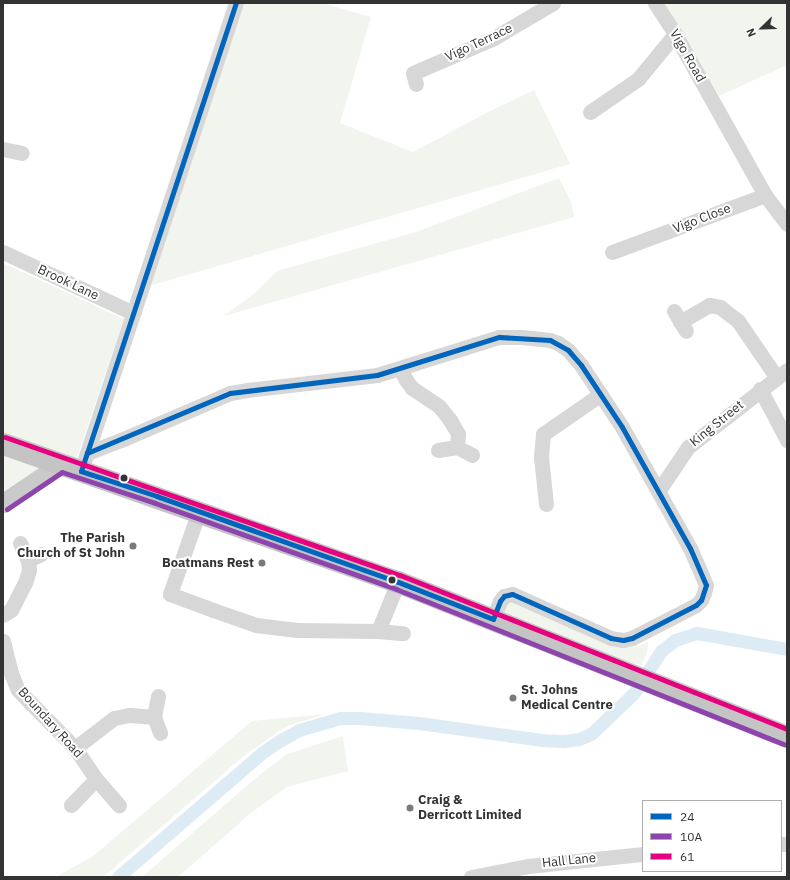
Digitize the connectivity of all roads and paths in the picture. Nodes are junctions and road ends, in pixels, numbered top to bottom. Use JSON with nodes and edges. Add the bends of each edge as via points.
{"nodes":[{"id":1,"x":553,"y":3,"type":"edge"},
{"id":2,"x":655,"y":3,"type":"edge"},
{"id":3,"x":232,"y":4,"type":"edge"},
{"id":4,"x":675,"y":34,"type":"junction"},
{"id":5,"x":416,"y":84,"type":"dead end"},
{"id":6,"x":590,"y":112,"type":"dead end"},
{"id":7,"x":3,"y":149,"type":"edge"},
{"id":8,"x":22,"y":153,"type":"dead end"},
{"id":9,"x":765,"y":195,"type":"junction"},
{"id":10,"x":787,"y":224,"type":"edge"},
{"id":11,"x":3,"y":252,"type":"edge"},
{"id":12,"x":612,"y":252,"type":"dead end"},
{"id":13,"x":133,"y":313,"type":"junction"},
{"id":14,"x":680,"y":321,"type":"dead end"},
{"id":15,"x":400,"y":369,"type":"junction"},
{"id":16,"x":782,"y":374,"type":"edge"},
{"id":17,"x":760,"y":389,"type":"junction"},
{"id":18,"x":601,"y":394,"type":"junction"},
{"id":19,"x":787,"y":440,"type":"edge"},
{"id":20,"x":3,"y":444,"type":"edge"},
{"id":21,"x":457,"y":447,"type":"junction"},
{"id":22,"x":438,"y":450,"type":"dead end"},
{"id":23,"x":472,"y":456,"type":"dead end"},
{"id":24,"x":84,"y":462,"type":"junction"},
{"id":25,"x":61,"y":464,"type":"junction"},
{"id":26,"x":658,"y":490,"type":"junction"},
{"id":27,"x":550,"y":497,"type":"dead end"},
{"id":28,"x":3,"y":503,"type":"edge"},
{"id":29,"x":199,"y":511,"type":"junction"},
{"id":30,"x":20,"y":543,"type":"dead end"},
{"id":31,"x":398,"y":582,"type":"junction"},
{"id":32,"x":3,"y":615,"type":"edge"},
{"id":33,"x":493,"y":620,"type":"junction"},
{"id":34,"x":378,"y":631,"type":"junction"},
{"id":35,"x":403,"y":633,"type":"dead end"},
{"id":36,"x":3,"y":641,"type":"edge"},
{"id":37,"x":158,"y":696,"type":"dead end"},
{"id":38,"x":154,"y":717,"type":"junction"},
{"id":39,"x":160,"y":733,"type":"dead end"},
{"id":40,"x":787,"y":737,"type":"edge"},
{"id":41,"x":75,"y":748,"type":"junction"},
{"id":42,"x":96,"y":779,"type":"junction"},
{"id":43,"x":71,"y":805,"type":"dead end"},
{"id":44,"x":119,"y":805,"type":"dead end"},
{"id":45,"x":642,"y":854,"type":"edge"},
{"id":46,"x":471,"y":877,"type":"edge"}],
"edges":[{"from":1,"to":5,"type":"street","name":"Vigo Terrace","via":[[492,39],[413,72]]},
{"from":2,"to":4,"type":"street","name":"Vigo Road"},
{"from":3,"to":13,"type":"street"},
{"from":4,"to":6,"type":"street","via":[[638,79]]},
{"from":4,"to":9,"type":"street","name":"Vigo Road"},
{"from":7,"to":8,"type":"street"},
{"from":9,"to":10,"type":"street","name":"Vigo Road"},
{"from":9,"to":12,"type":"street","name":"Vigo Close","via":[[640,247]]},
{"from":11,"to":13,"type":"street","name":"Brook Lane"},
{"from":13,"to":24,"type":"street"},
{"from":14,"to":16,"type":"street","via":[[709,306],[720,307],[738,321]]},
{"from":15,"to":18,"type":"street","via":[[499,338],[550,340],[568,350]]},
{"from":15,"to":21,"type":"street","via":[[412,388],[439,406],[450,420],[458,434]]},
{"from":15,"to":24,"type":"street","via":[[357,378],[230,393],[121,440]]},
{"from":16,"to":17,"type":"street","name":"King Street"},
{"from":17,"to":19,"type":"street"},
{"from":17,"to":26,"type":"street","name":"King Street","via":[[688,447]]},
{"from":18,"to":26,"type":"street"},
{"from":18,"to":27,"type":"street","via":[[543,434],[541,457]]},
{"from":20,"to":25,"type":"highway"},
{"from":21,"to":22,"type":"street"},
{"from":21,"to":23,"type":"street"},
{"from":24,"to":25,"type":"highway"},
{"from":24,"to":29,"type":"highway"},
{"from":25,"to":28,"type":"main road"},
{"from":26,"to":33,"type":"street","via":[[690,548],[706,585],[702,600],[696,605],[664,623],[623,640],[611,638],[512,594],[504,596],[500,601]]},
{"from":29,"to":31,"type":"highway"},
{"from":29,"to":34,"type":"street","via":[[164,596],[256,625],[297,630]]},
{"from":30,"to":32,"type":"street","via":[[35,557],[11,610]]},
{"from":31,"to":33,"type":"highway"},
{"from":31,"to":34,"type":"street"},
{"from":33,"to":40,"type":"highway"},
{"from":34,"to":35,"type":"street"},
{"from":36,"to":41,"type":"street","name":"Boundary Road","via":[[18,690]]},
{"from":37,"to":38,"type":"street"},
{"from":38,"to":39,"type":"street"},
{"from":38,"to":41,"type":"street","via":[[130,715],[114,718]]},
{"from":41,"to":42,"type":"street","name":"Boundary Road"},
{"from":42,"to":43,"type":"street"},
{"from":42,"to":44,"type":"street","name":"Boundary Road"},
{"from":45,"to":46,"type":"street","name":"Hall Lane","via":[[528,866]]}]}
